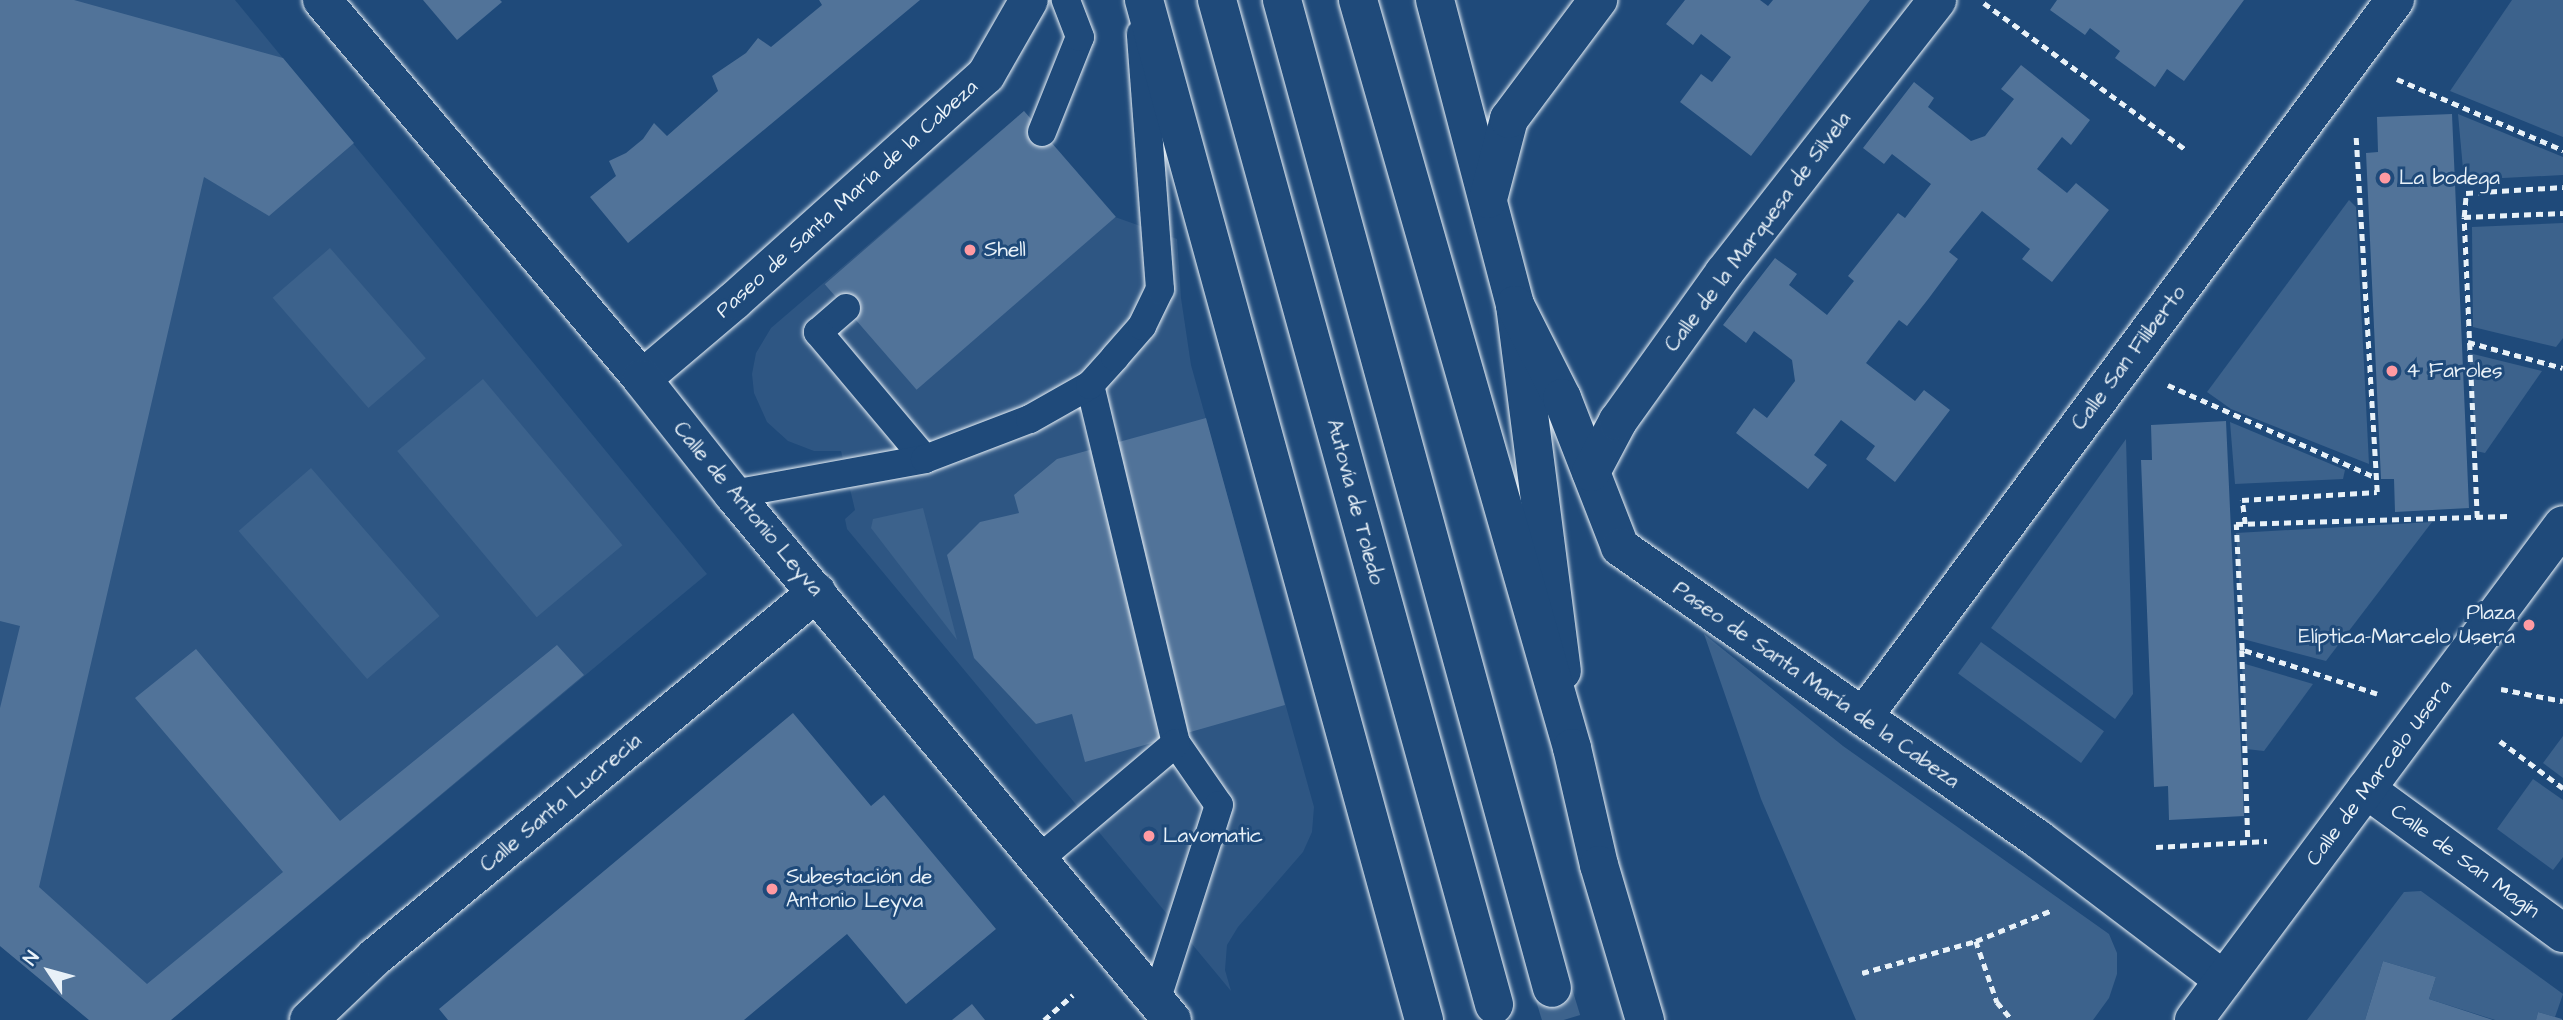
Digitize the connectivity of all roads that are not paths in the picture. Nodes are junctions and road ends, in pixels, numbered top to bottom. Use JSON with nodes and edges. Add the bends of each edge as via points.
{"nodes":[{"id":1,"x":322,"y":0,"type":"edge"},
{"id":2,"x":1029,"y":0,"type":"edge"},
{"id":3,"x":1066,"y":0,"type":"edge"},
{"id":4,"x":1139,"y":0,"type":"edge"},
{"id":5,"x":1144,"y":0,"type":"edge"},
{"id":6,"x":1217,"y":0,"type":"edge"},
{"id":7,"x":1282,"y":0,"type":"edge"},
{"id":8,"x":1358,"y":0,"type":"edge"},
{"id":9,"x":1435,"y":0,"type":"edge"},
{"id":10,"x":1598,"y":0,"type":"edge"},
{"id":11,"x":1937,"y":0,"type":"edge"},
{"id":12,"x":2395,"y":0,"type":"edge"},
{"id":13,"x":1042,"y":132,"type":"dead end"},
{"id":14,"x":1487,"y":201,"type":"junction"},
{"id":15,"x":1515,"y":305,"type":"junction"},
{"id":16,"x":846,"y":308,"type":"dead end"},
{"id":17,"x":642,"y":379,"type":"junction"},
{"id":18,"x":1090,"y":385,"type":"junction"},
{"id":19,"x":925,"y":459,"type":"junction"},
{"id":20,"x":1591,"y":472,"type":"junction"},
{"id":21,"x":733,"y":494,"type":"junction"},
{"id":22,"x":2563,"y":525,"type":"edge"},
{"id":23,"x":817,"y":592,"type":"junction"},
{"id":24,"x":1863,"y":717,"type":"junction"},
{"id":25,"x":1176,"y":743,"type":"junction"},
{"id":26,"x":1572,"y":748,"type":"junction"},
{"id":27,"x":2366,"y":789,"type":"junction"},
{"id":28,"x":1038,"y":860,"type":"junction"},
{"id":29,"x":2563,"y":933,"type":"edge"},
{"id":30,"x":2224,"y":980,"type":"junction"},
{"id":31,"x":1552,"y":988,"type":"tunnel mouth"},
{"id":32,"x":1494,"y":1004,"type":"dead end"},
{"id":33,"x":1164,"y":1011,"type":"edge"},
{"id":34,"x":309,"y":1020,"type":"edge"},
{"id":35,"x":1424,"y":1020,"type":"edge"},
{"id":36,"x":1645,"y":1020,"type":"edge"},
{"id":37,"x":2194,"y":1020,"type":"edge"}],
"edges":[{"from":1,"to":17,"type":"main road","name":"Calle de Antonio Leyva"},
{"from":2,"to":17,"type":"main road","name":"Paseo de Santa María de la Cabeza","via":[[986,75]]},
{"from":3,"to":13,"type":"lane","via":[[1080,37]]},
{"from":4,"to":18,"type":"lane","via":[[1160,289],[1142,326]]},
{"from":5,"to":35,"type":"main road"},
{"from":6,"to":32,"type":"main road","name":"Autovía de Toledo"},
{"from":7,"to":31,"type":"main road"},
{"from":8,"to":26,"type":"main road"},
{"from":9,"to":14,"type":"main road","name":"Paseo de Santa María de la Cabeza"},
{"from":10,"to":14,"type":"main road","via":[[1509,119]]},
{"from":11,"to":20,"type":"main road","name":"Calle de la Marquesa de Silvela","via":[[1724,273],[1618,421]]},
{"from":12,"to":24,"type":"main road","name":"Calle San Filiberto"},
{"from":14,"to":15,"type":"main road","name":"Paseo de Santa María de la Cabeza"},
{"from":15,"to":20,"type":"main road","name":"Paseo de Santa María de la Cabeza","via":[[1562,398]]},
{"from":15,"to":26,"type":"main road","name":"Paseo de Santa María de la Cabeza"},
{"from":16,"to":19,"type":"lane","via":[[818,332]]},
{"from":17,"to":21,"type":"main road","name":"Calle de Antonio Leyva"},
{"from":18,"to":19,"type":"lane","via":[[1030,419]]},
{"from":18,"to":25,"type":"lane"},
{"from":19,"to":21,"type":"lane"},
{"from":20,"to":24,"type":"main road","name":"Paseo de Santa María de la Cabeza","via":[[1620,547]]},
{"from":21,"to":23,"type":"main road","name":"Calle de Antonio Leyva"},
{"from":22,"to":27,"type":"main road","name":"Calle de Marcelo Usera"},
{"from":23,"to":28,"type":"main road","name":"Calle de Antonio Leyva"},
{"from":23,"to":34,"type":"main road","name":"Calle Santa Lucrecia","via":[[375,957]]},
{"from":24,"to":30,"type":"main road","name":"Paseo de Santa María de la Cabeza","via":[[2086,874]]},
{"from":25,"to":28,"type":"lane"},
{"from":25,"to":33,"type":"lane","via":[[1219,805]]},
{"from":26,"to":36,"type":"main road","via":[[1599,865]]},
{"from":27,"to":29,"type":"main road","name":"Calle de San Magín"},
{"from":27,"to":30,"type":"main road","name":"Calle de Marcelo Usera"},
{"from":28,"to":33,"type":"main road","name":"Calle de Antonio Leyva"},
{"from":30,"to":37,"type":"main road","name":"Calle de Marcelo Usera"}]}
